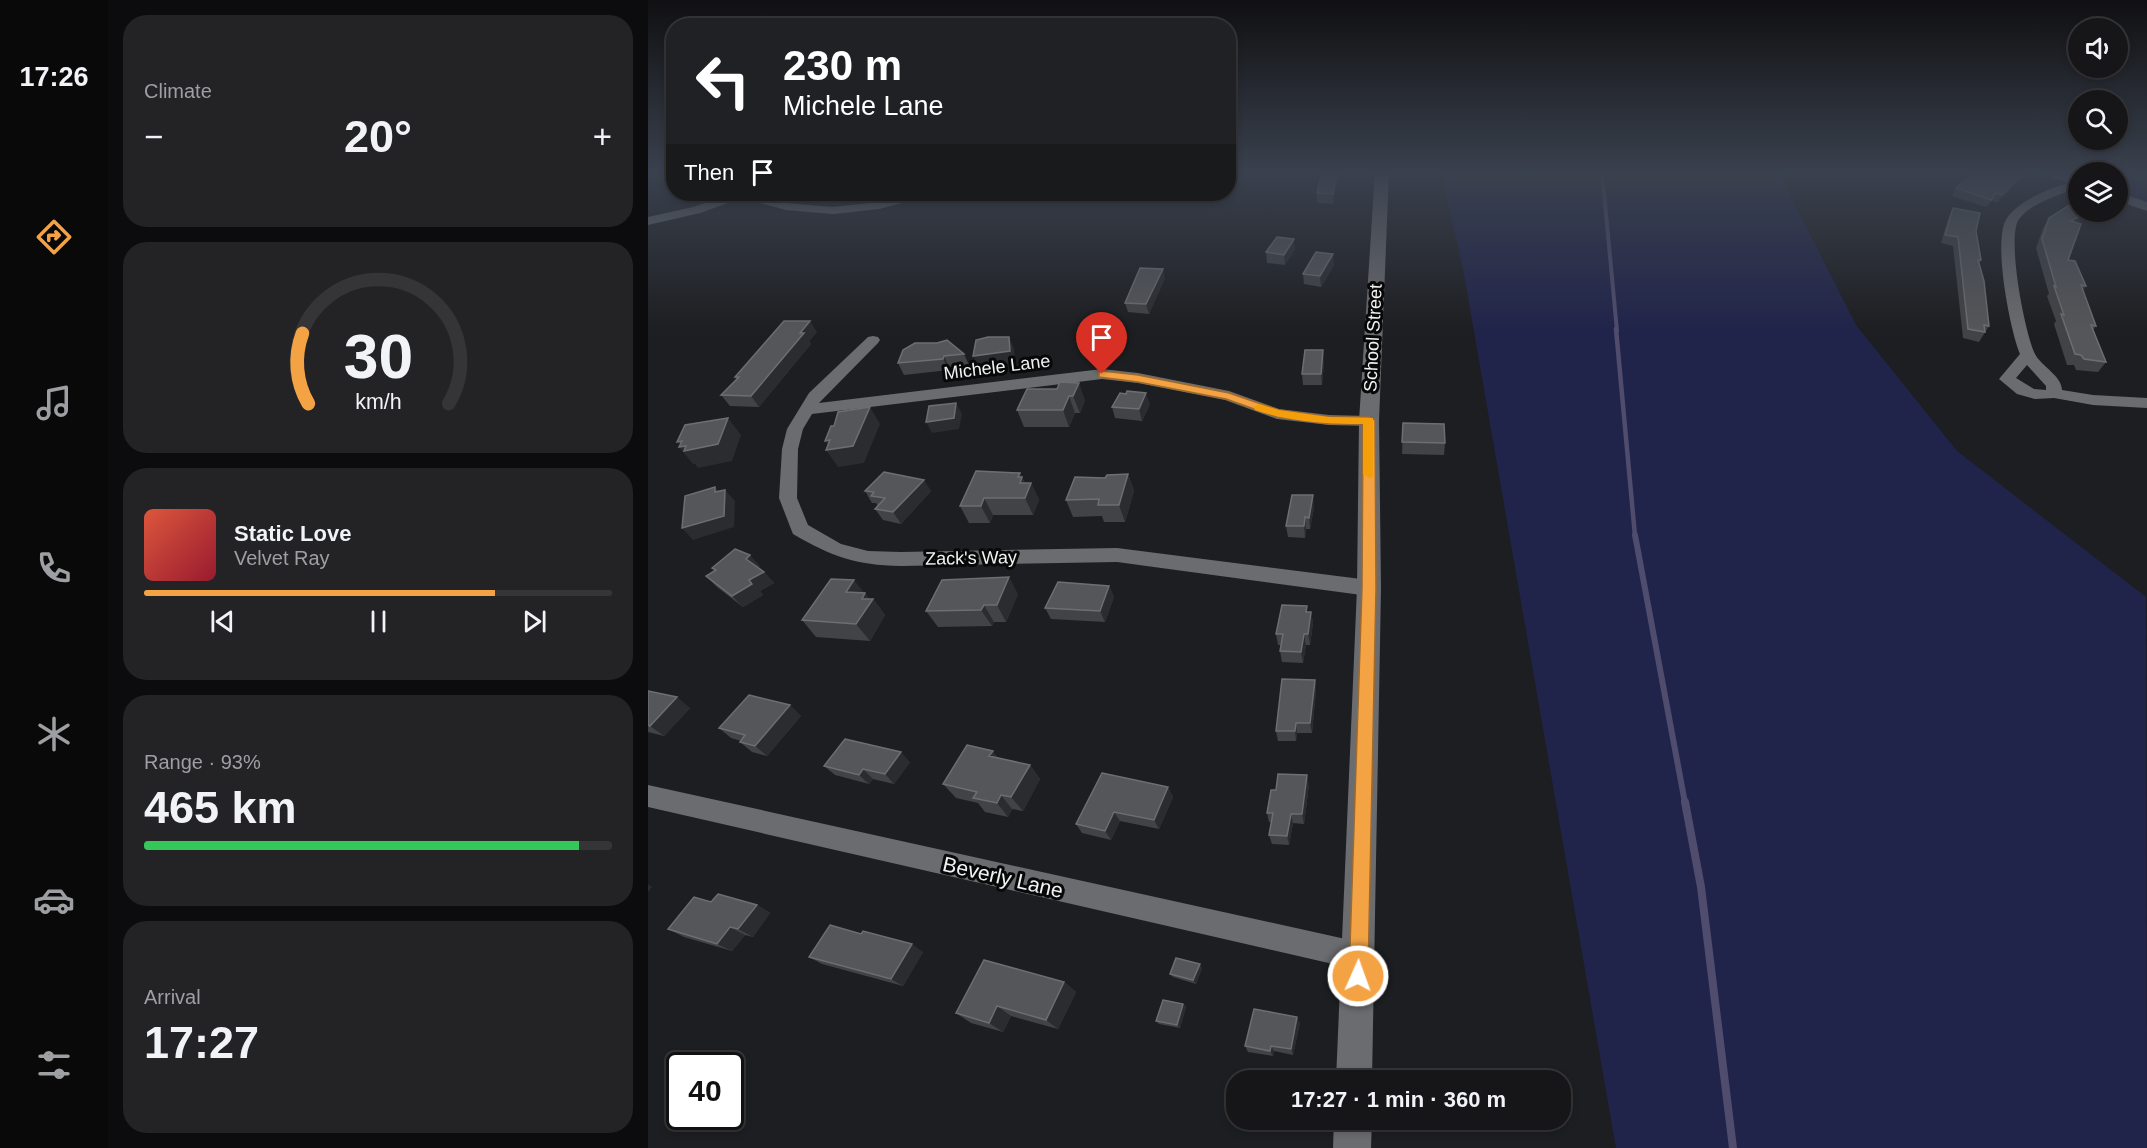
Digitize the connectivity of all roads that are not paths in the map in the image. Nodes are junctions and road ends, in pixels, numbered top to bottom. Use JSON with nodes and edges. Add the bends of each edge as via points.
{"nodes":[{"id":1,"x":1379,"y":225,"type":"edge"},
{"id":2,"x":2009,"y":225,"type":"edge"},
{"id":3,"x":873,"y":340,"type":"dead end"},
{"id":4,"x":2027,"y":355,"type":"junction"},
{"id":5,"x":2054,"y":393,"type":"junction"},
{"id":6,"x":2147,"y":403,"type":"edge"},
{"id":7,"x":805,"y":410,"type":"junction"},
{"id":8,"x":1369,"y":420,"type":"junction"},
{"id":9,"x":1369,"y":588,"type":"junction"},
{"id":10,"x":648,"y":796,"type":"edge"},
{"id":11,"x":1359,"y":956,"type":"junction"},
{"id":12,"x":1354,"y":1070,"type":"edge"},
{"id":13,"x":1353,"y":1130,"type":"edge"},
{"id":14,"x":1352,"y":1148,"type":"edge"}],
"edges":[{"from":1,"to":8,"type":"street","name":"School Street"},
{"from":2,"to":4,"type":"street","via":[[2010,270],[2020,339]]},
{"from":3,"to":7,"type":"street","name":"Zack's Way","via":[[826,384]]},
{"from":4,"to":5,"type":"street","via":[[2054,385]]},
{"from":4,"to":5,"type":"street","via":[[2007,379],[2025,392]]},
{"from":5,"to":6,"type":"street"},
{"from":7,"to":8,"type":"street","name":"Michele Lane","via":[[1102,374],[1229,396],[1277,414]]},
{"from":7,"to":9,"type":"street","name":"Zack's Way","via":[[790,449],[788,498],[800,529],[835,549],[868,558],[901,560],[1117,555]]},
{"from":8,"to":9,"type":"street","name":"School Street"},
{"from":9,"to":11,"type":"street","name":"School Street"},
{"from":10,"to":11,"type":"street","name":"Beverly Lane"},
{"from":11,"to":12,"type":"street","name":"School Street"},
{"from":13,"to":14,"type":"street"}]}
